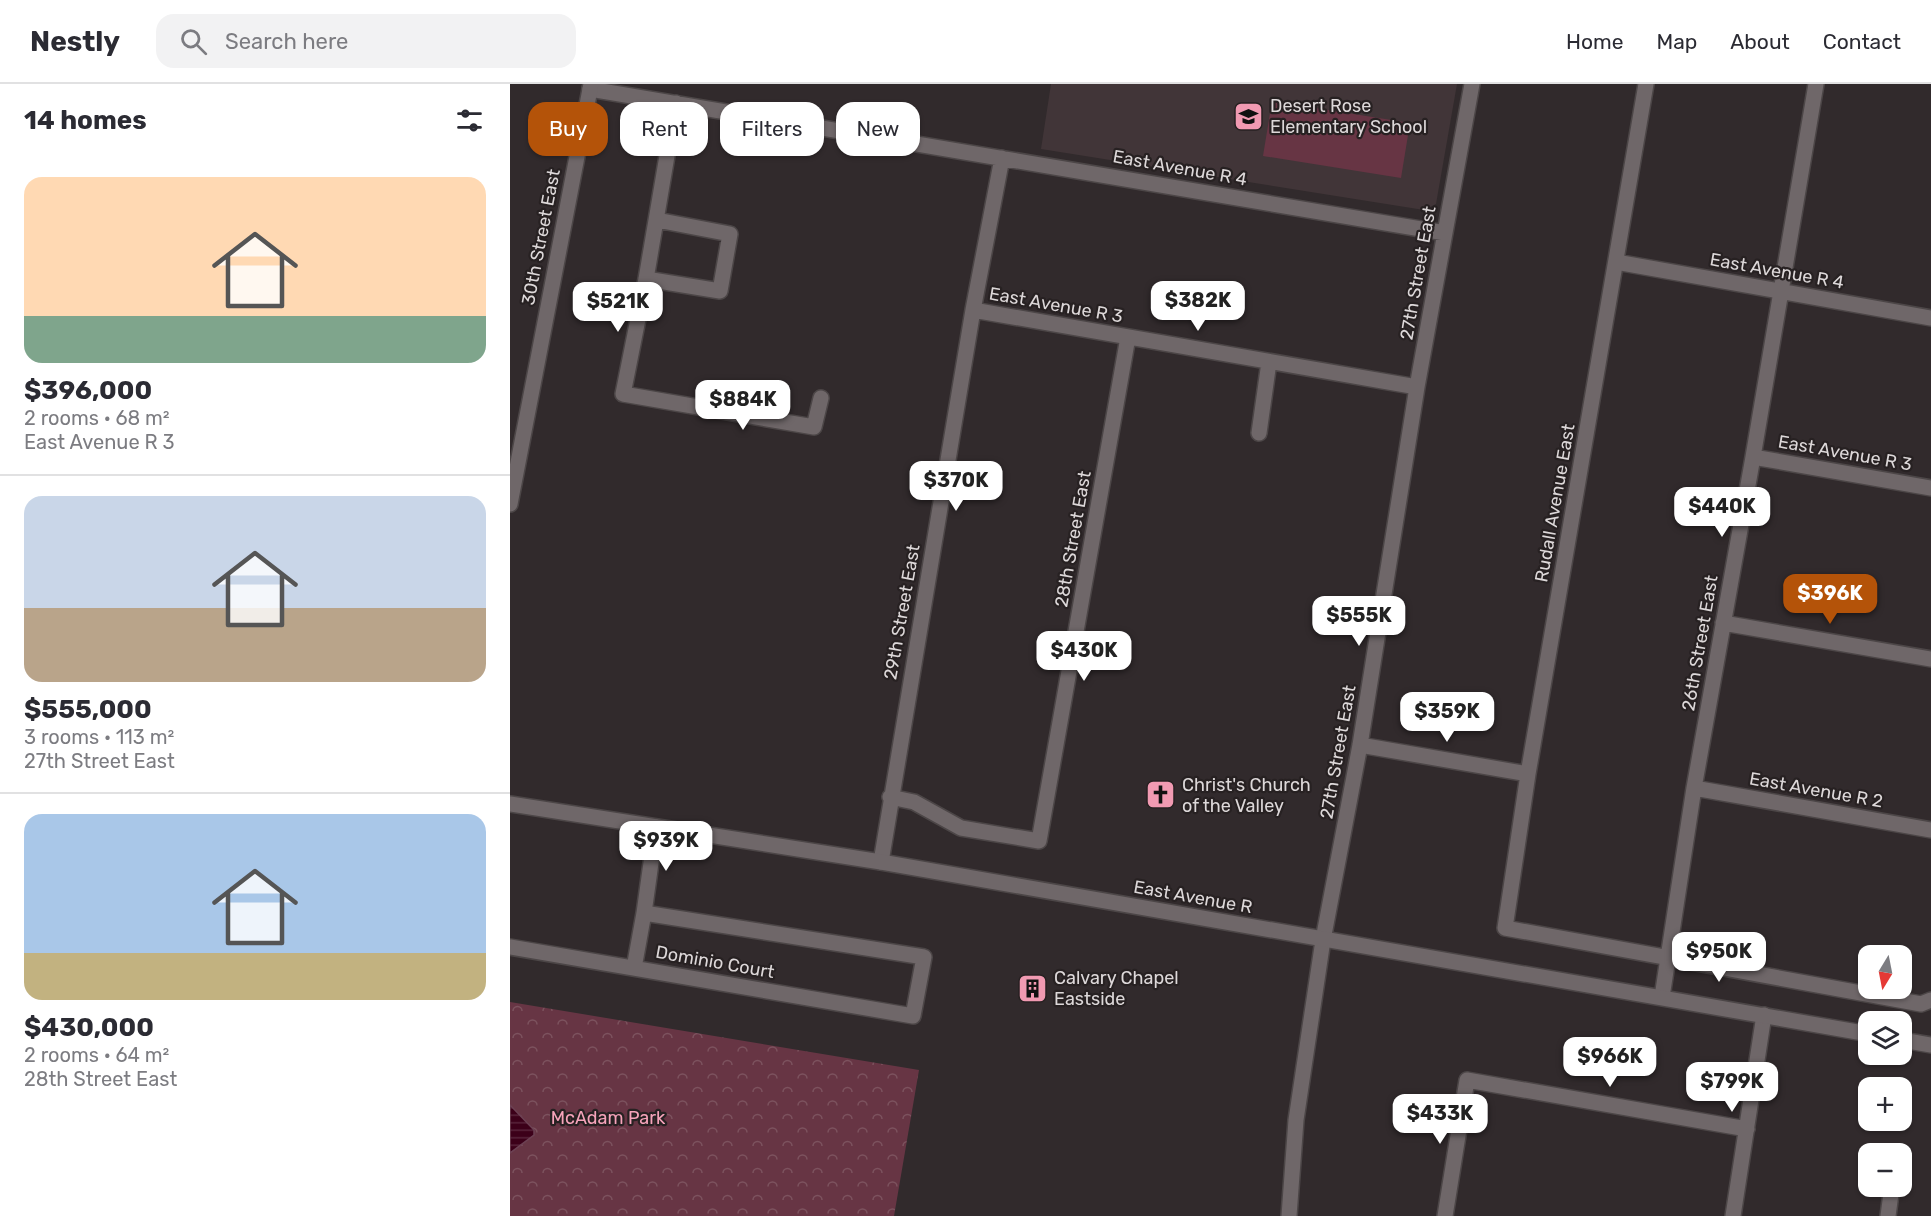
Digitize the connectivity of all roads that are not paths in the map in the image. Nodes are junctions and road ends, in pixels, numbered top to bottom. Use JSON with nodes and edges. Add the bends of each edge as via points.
{"nodes":[{"id":1,"x":1472,"y":84,"type":"edge"},
{"id":2,"x":1646,"y":84,"type":"edge"},
{"id":3,"x":1816,"y":84,"type":"edge"},
{"id":4,"x":591,"y":86,"type":"edge"},
{"id":5,"x":667,"y":102,"type":"edge"},
{"id":6,"x":708,"y":109,"type":"edge"},
{"id":7,"x":667,"y":156,"type":"edge"},
{"id":8,"x":1002,"y":158,"type":"junction"},
{"id":9,"x":657,"y":220,"type":"junction"},
{"id":10,"x":1444,"y":233,"type":"junction"},
{"id":11,"x":1616,"y":262,"type":"junction"},
{"id":12,"x":646,"y":279,"type":"junction"},
{"id":13,"x":1782,"y":291,"type":"junction"},
{"id":14,"x":973,"y":310,"type":"junction"},
{"id":15,"x":1931,"y":318,"type":"edge"},
{"id":16,"x":1128,"y":337,"type":"junction"},
{"id":17,"x":1269,"y":362,"type":"junction"},
{"id":18,"x":1417,"y":387,"type":"junction"},
{"id":19,"x":821,"y":398,"type":"dead end"},
{"id":20,"x":1259,"y":433,"type":"dead end"},
{"id":21,"x":1753,"y":457,"type":"junction"},
{"id":22,"x":514,"y":459,"type":"edge"},
{"id":23,"x":1931,"y":488,"type":"edge"},
{"id":24,"x":510,"y":504,"type":"edge"},
{"id":25,"x":1723,"y":623,"type":"junction"},
{"id":26,"x":1931,"y":659,"type":"edge"},
{"id":27,"x":1360,"y":745,"type":"junction"},
{"id":28,"x":1528,"y":774,"type":"junction"},
{"id":29,"x":1694,"y":788,"type":"junction"},
{"id":30,"x":891,"y":798,"type":"junction"},
{"id":31,"x":510,"y":804,"type":"edge"},
{"id":32,"x":656,"y":827,"type":"junction"},
{"id":33,"x":1931,"y":830,"type":"edge"},
{"id":34,"x":881,"y":862,"type":"junction"},
{"id":35,"x":644,"y":913,"type":"junction"},
{"id":36,"x":1323,"y":940,"type":"junction"},
{"id":37,"x":510,"y":948,"type":"edge"},
{"id":38,"x":1668,"y":957,"type":"junction"},
{"id":39,"x":634,"y":968,"type":"junction"},
{"id":40,"x":1662,"y":997,"type":"junction"},
{"id":41,"x":1931,"y":1000,"type":"edge"},
{"id":42,"x":1764,"y":1016,"type":"junction"},
{"id":43,"x":1858,"y":1032,"type":"edge"},
{"id":44,"x":1912,"y":1042,"type":"edge"},
{"id":45,"x":1931,"y":1045,"type":"edge"},
{"id":46,"x":1747,"y":1129,"type":"junction"},
{"id":47,"x":1891,"y":1197,"type":"edge"},
{"id":48,"x":1289,"y":1216,"type":"edge"},
{"id":49,"x":1445,"y":1216,"type":"edge"},
{"id":50,"x":1733,"y":1216,"type":"edge"},
{"id":51,"x":1888,"y":1216,"type":"edge"}],
"edges":[{"from":1,"to":10,"type":"street","name":"27th Street East"},
{"from":2,"to":11,"type":"street","name":"Rudall Avenue East"},
{"from":3,"to":13,"type":"street","name":"26th Street East"},
{"from":4,"to":5,"type":"street","name":"East Avenue R 4"},
{"from":4,"to":22,"type":"street","name":"30th Street East"},
{"from":6,"to":8,"type":"street","name":"East Avenue R 4"},
{"from":7,"to":9,"type":"street"},
{"from":8,"to":10,"type":"street","name":"East Avenue R 4"},
{"from":8,"to":14,"type":"street","name":"29th Street East"},
{"from":9,"to":12,"type":"street"},
{"from":9,"to":12,"type":"street","via":[[730,234],[720,291]]},
{"from":10,"to":18,"type":"street","name":"27th Street East"},
{"from":11,"to":13,"type":"street","name":"East Avenue R 4"},
{"from":11,"to":28,"type":"street","name":"Rudall Avenue East"},
{"from":12,"to":19,"type":"street","via":[[623,394],[814,427]]},
{"from":13,"to":15,"type":"street","name":"East Avenue R 4"},
{"from":13,"to":21,"type":"street","name":"26th Street East"},
{"from":14,"to":16,"type":"street","name":"East Avenue R 3"},
{"from":14,"to":30,"type":"street","name":"29th Street East"},
{"from":16,"to":17,"type":"street","name":"East Avenue R 3"},
{"from":16,"to":30,"type":"street","name":"28th Street East","via":[[1039,841],[961,828],[914,802]]},
{"from":17,"to":18,"type":"street","name":"East Avenue R 3"},
{"from":17,"to":20,"type":"street"},
{"from":18,"to":27,"type":"street","name":"27th Street East"},
{"from":21,"to":23,"type":"street","name":"East Avenue R 3"},
{"from":21,"to":25,"type":"street","name":"26th Street East"},
{"from":22,"to":24,"type":"street","name":"30th Street East"},
{"from":25,"to":26,"type":"street"},
{"from":25,"to":29,"type":"street","name":"26th Street East"},
{"from":27,"to":28,"type":"street"},
{"from":27,"to":36,"type":"street","name":"27th Street East"},
{"from":28,"to":38,"type":"street","name":"Rudall Avenue East","via":[[1505,928]]},
{"from":29,"to":33,"type":"street","name":"East Avenue R 2"},
{"from":29,"to":38,"type":"street","name":"26th Street East"},
{"from":30,"to":34,"type":"street","name":"29th Street East"},
{"from":31,"to":32,"type":"street","name":"East Avenue R"},
{"from":32,"to":34,"type":"street","name":"East Avenue R"},
{"from":32,"to":35,"type":"street"},
{"from":34,"to":36,"type":"street","name":"East Avenue R"},
{"from":35,"to":39,"type":"street"},
{"from":35,"to":39,"type":"street","name":"Dominio Court","via":[[924,957],[913,1016]]},
{"from":36,"to":40,"type":"street","name":"East Avenue R"},
{"from":36,"to":48,"type":"street","name":"27th Street East","via":[[1296,1120]]},
{"from":37,"to":39,"type":"street","name":"Dominio Court"},
{"from":38,"to":40,"type":"street","name":"26th Street East"},
{"from":38,"to":41,"type":"street","via":[[1922,1004]]},
{"from":40,"to":42,"type":"street","name":"East Avenue R"},
{"from":42,"to":43,"type":"street","name":"East Avenue R"},
{"from":42,"to":46,"type":"street"},
{"from":44,"to":45,"type":"street"},
{"from":46,"to":49,"type":"street","via":[[1467,1080]]},
{"from":46,"to":50,"type":"street"},
{"from":47,"to":51,"type":"street"}]}
